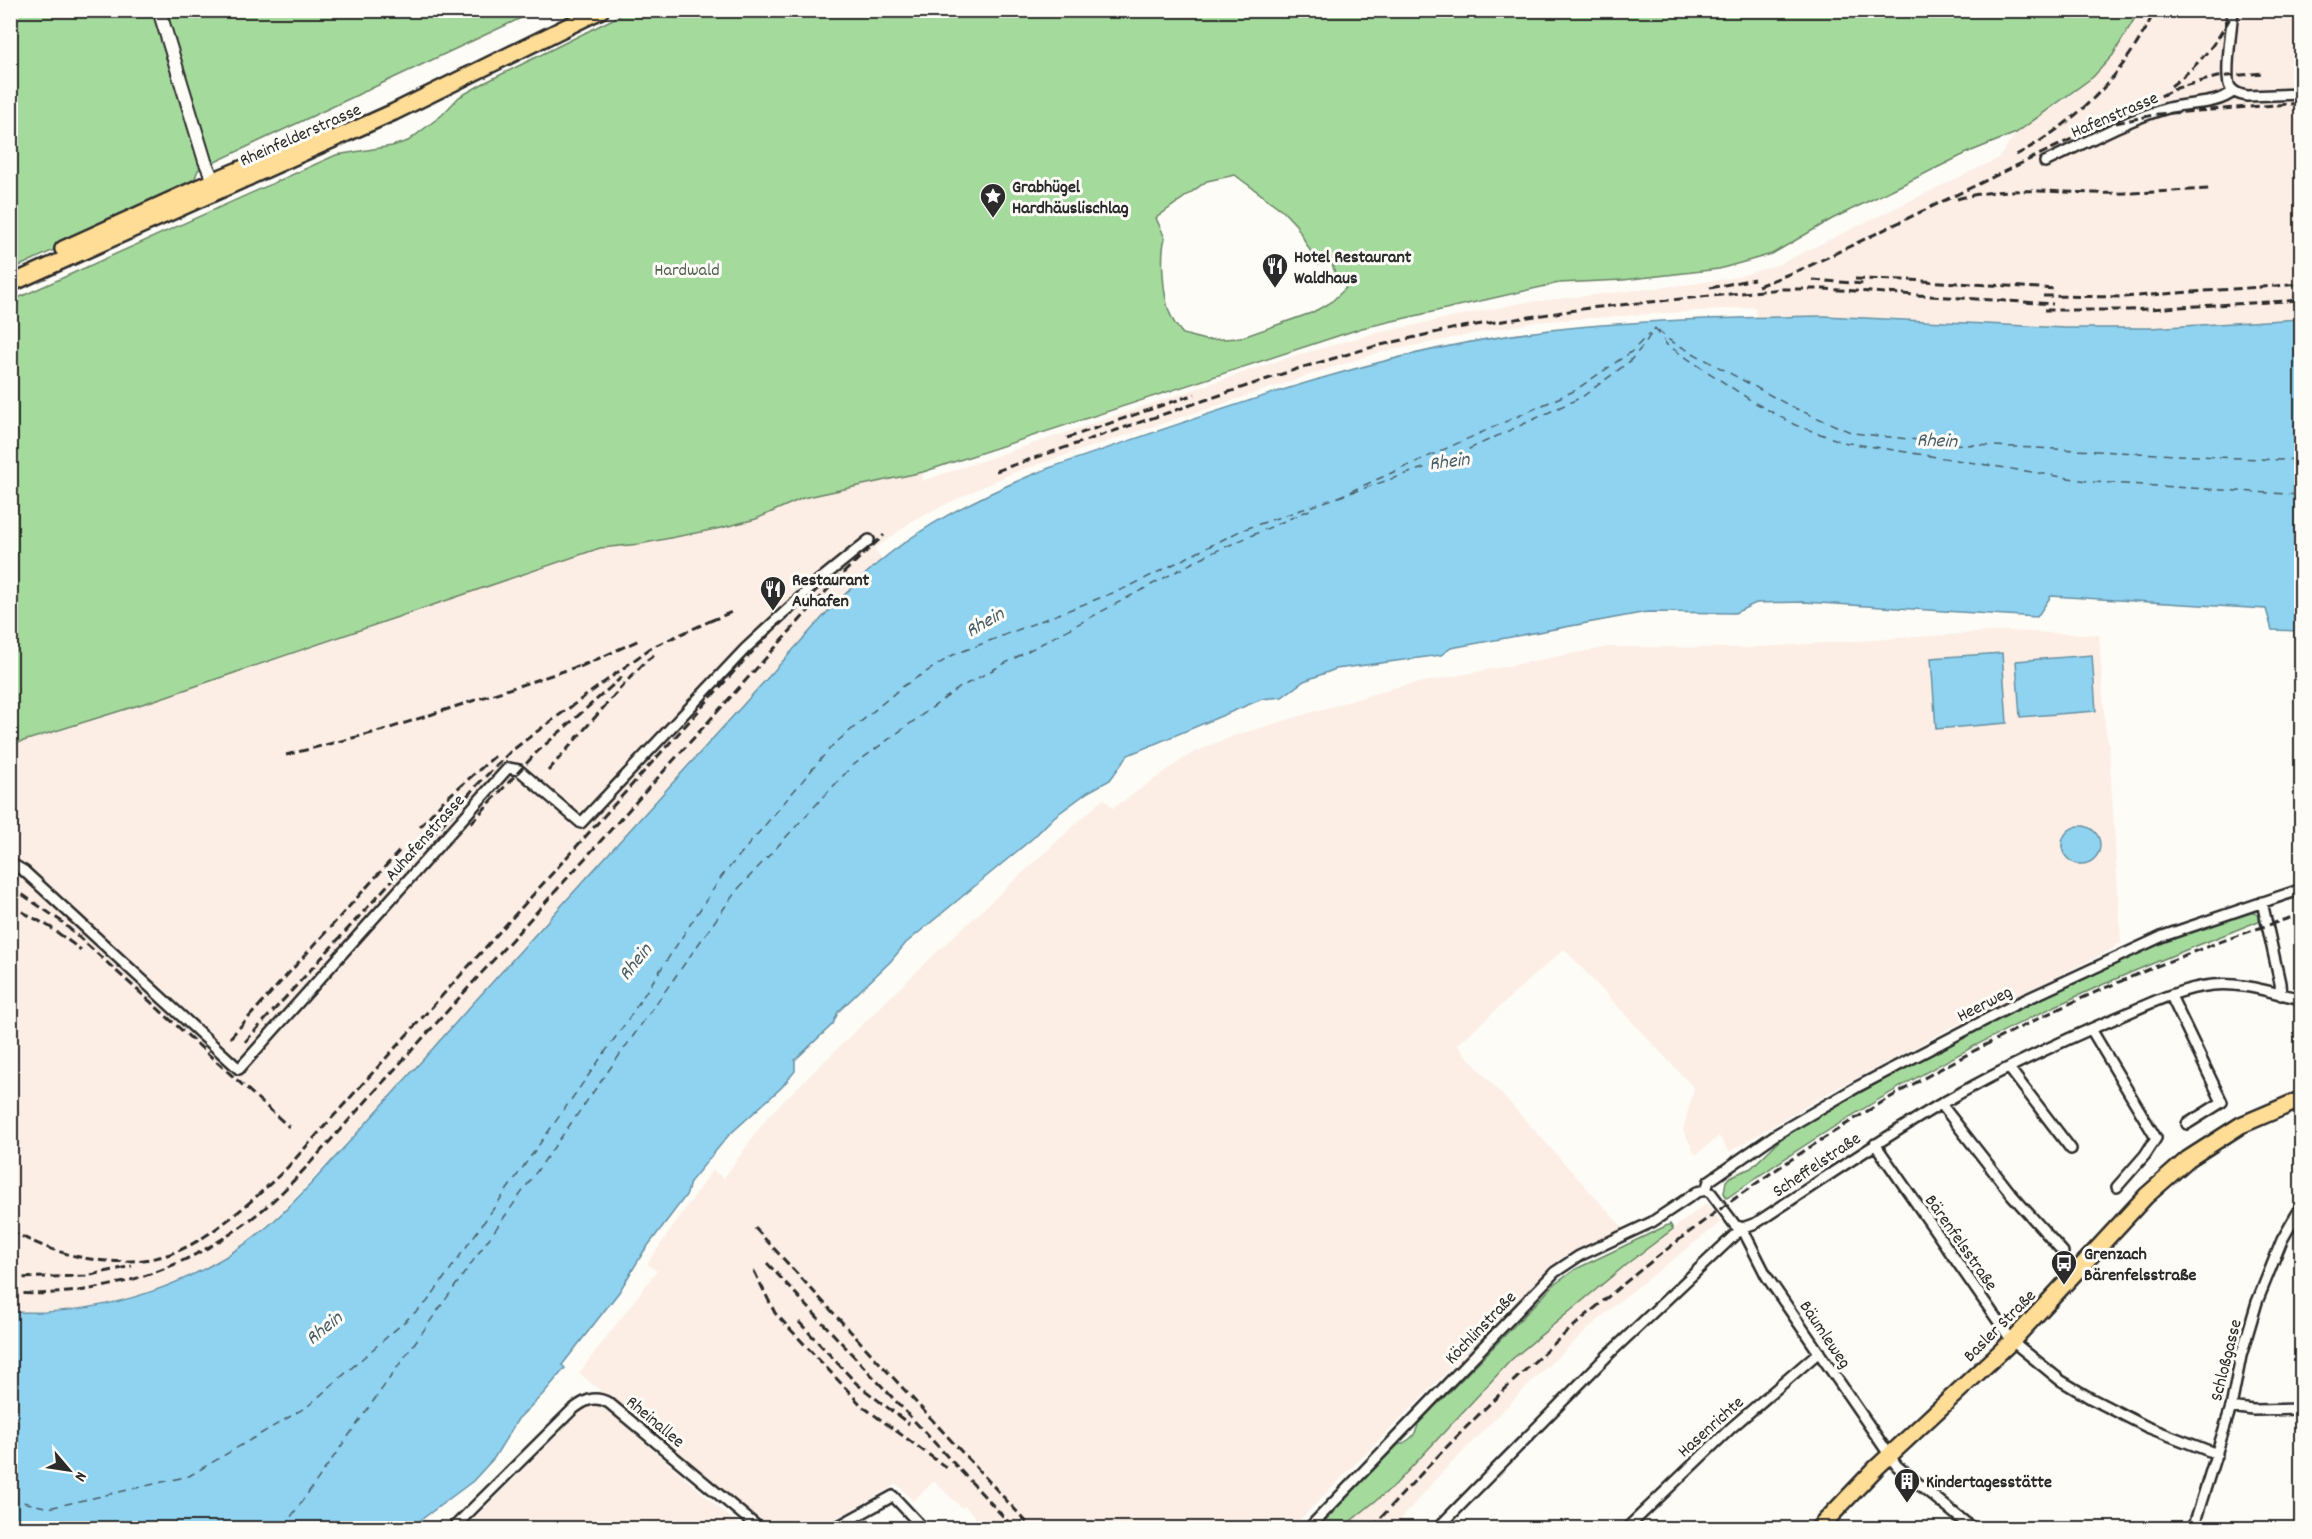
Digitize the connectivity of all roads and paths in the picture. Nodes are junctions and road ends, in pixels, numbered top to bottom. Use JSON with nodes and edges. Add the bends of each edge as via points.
{"nodes":[{"id":1,"x":159,"y":10,"type":"edge"},
{"id":2,"x":584,"y":10,"type":"edge"},
{"id":3,"x":601,"y":10,"type":"edge"},
{"id":4,"x":2233,"y":10,"type":"edge"},
{"id":5,"x":2234,"y":91,"type":"junction"},
{"id":6,"x":2301,"y":94,"type":"edge"},
{"id":7,"x":2045,"y":162,"type":"dead end"},
{"id":8,"x":219,"y":185,"type":"junction"},
{"id":9,"x":10,"y":274,"type":"edge"},
{"id":10,"x":10,"y":284,"type":"edge"},
{"id":11,"x":868,"y":540,"type":"dead end"},
{"id":12,"x":10,"y":862,"type":"edge"},
{"id":13,"x":2301,"y":889,"type":"edge"},
{"id":14,"x":2262,"y":903,"type":"junction"},
{"id":15,"x":2281,"y":995,"type":"junction"},
{"id":16,"x":2171,"y":996,"type":"junction"},
{"id":17,"x":2301,"y":999,"type":"edge"},
{"id":18,"x":2091,"y":1029,"type":"junction"},
{"id":19,"x":2009,"y":1068,"type":"junction"},
{"id":20,"x":2301,"y":1099,"type":"edge"},
{"id":21,"x":1941,"y":1104,"type":"junction"},
{"id":22,"x":2187,"y":1124,"type":"dead end"},
{"id":23,"x":1875,"y":1144,"type":"junction"},
{"id":24,"x":2071,"y":1149,"type":"dead end"},
{"id":25,"x":2116,"y":1186,"type":"dead end"},
{"id":26,"x":1708,"y":1192,"type":"junction"},
{"id":27,"x":2301,"y":1205,"type":"edge"},
{"id":28,"x":1742,"y":1228,"type":"junction"},
{"id":29,"x":2063,"y":1252,"type":"dead end"},
{"id":30,"x":2012,"y":1341,"type":"junction"},
{"id":31,"x":1819,"y":1352,"type":"junction"},
{"id":32,"x":2300,"y":1406,"type":"edge"},
{"id":33,"x":2231,"y":1407,"type":"junction"},
{"id":34,"x":2217,"y":1454,"type":"junction"},
{"id":35,"x":1889,"y":1456,"type":"junction"},
{"id":36,"x":453,"y":1528,"type":"edge"},
{"id":37,"x":759,"y":1528,"type":"edge"},
{"id":38,"x":835,"y":1528,"type":"edge"},
{"id":39,"x":922,"y":1528,"type":"edge"},
{"id":40,"x":1309,"y":1528,"type":"edge"},
{"id":41,"x":1438,"y":1528,"type":"edge"},
{"id":42,"x":1627,"y":1528,"type":"edge"},
{"id":43,"x":1819,"y":1528,"type":"edge"},
{"id":44,"x":1972,"y":1528,"type":"edge"},
{"id":45,"x":2193,"y":1528,"type":"edge"}],
"edges":[{"from":1,"to":8,"type":"street","via":[[205,161]]},
{"from":2,"to":8,"type":"main road","name":"Rheinfelderstrasse"},
{"from":3,"to":8,"type":"main road","name":"Rheinfelderstrasse","via":[[394,112]]},
{"from":4,"to":5,"type":"street","via":[[2228,75]]},
{"from":5,"to":6,"type":"street","name":"Hafenstrasse","via":[[2247,96]]},
{"from":5,"to":7,"type":"street","name":"Hafenstrasse","via":[[2224,99],[2170,107],[2143,117]]},
{"from":8,"to":9,"type":"main road","name":"Rheinfelderstrasse"},
{"from":8,"to":10,"type":"main road","name":"Rheinfelderstrasse"},
{"from":11,"to":12,"type":"street","name":"Auhafenstrasse","via":[[745,649],[581,823],[519,770],[508,768],[238,1068]]},
{"from":13,"to":14,"type":"street","name":"Heerweg"},
{"from":14,"to":15,"type":"street"},
{"from":14,"to":26,"type":"street","name":"Heerweg","via":[[2163,936],[2012,1006],[1785,1129],[1709,1181]]},
{"from":15,"to":16,"type":"street","name":"Scheffelstraße","via":[[2245,985],[2211,985]]},
{"from":15,"to":17,"type":"street","name":"Scheffelstraße"},
{"from":16,"to":18,"type":"street","name":"Scheffelstraße"},
{"from":16,"to":22,"type":"street","via":[[2222,1102]]},
{"from":18,"to":19,"type":"street","name":"Scheffelstraße"},
{"from":18,"to":25,"type":"street","via":[[2156,1138]]},
{"from":19,"to":21,"type":"street","name":"Scheffelstraße"},
{"from":19,"to":24,"type":"street"},
{"from":20,"to":30,"type":"main road","name":"Basler Straße","via":[[2241,1125],[2188,1159],[2146,1196]]},
{"from":21,"to":23,"type":"street","name":"Scheffelstraße"},
{"from":21,"to":29,"type":"street","via":[[2012,1195]]},
{"from":23,"to":28,"type":"street","name":"Scheffelstraße","via":[[1756,1223]]},
{"from":23,"to":30,"type":"street","name":"Bärenfelsstraße"},
{"from":26,"to":28,"type":"street","via":[[1735,1225]]},
{"from":26,"to":40,"type":"street","name":"Köchlinstraße","via":[[1697,1192],[1652,1222],[1579,1256],[1555,1272]]},
{"from":27,"to":33,"type":"street","name":"Schloßgasse","via":[[2257,1302]]},
{"from":28,"to":31,"type":"street","name":"Bäumleweg","via":[[1767,1277]]},
{"from":28,"to":41,"type":"street","name":"Scheffelstraße","via":[[1609,1354]]},
{"from":30,"to":34,"type":"street","name":"Bärenfelsstraße","via":[[2060,1380],[2100,1404]]},
{"from":30,"to":35,"type":"main road","name":"Basler Straße"},
{"from":31,"to":35,"type":"street","name":"Bäumleweg"},
{"from":31,"to":42,"type":"street","name":"Hasenrichte","via":[[1731,1428]]},
{"from":32,"to":33,"type":"street","via":[[2253,1410]]},
{"from":33,"to":34,"type":"street","name":"Schloßgasse"},
{"from":34,"to":45,"type":"street","name":"Schloßgasse"},
{"from":35,"to":43,"type":"main road","name":"Basler Straße"},
{"from":35,"to":44,"type":"street","name":"Bäumleweg"},
{"from":36,"to":37,"type":"street","name":"Rheinallee","via":[[572,1410],[592,1398],[609,1403]]},
{"from":38,"to":39,"type":"street","via":[[893,1496]]}]}
